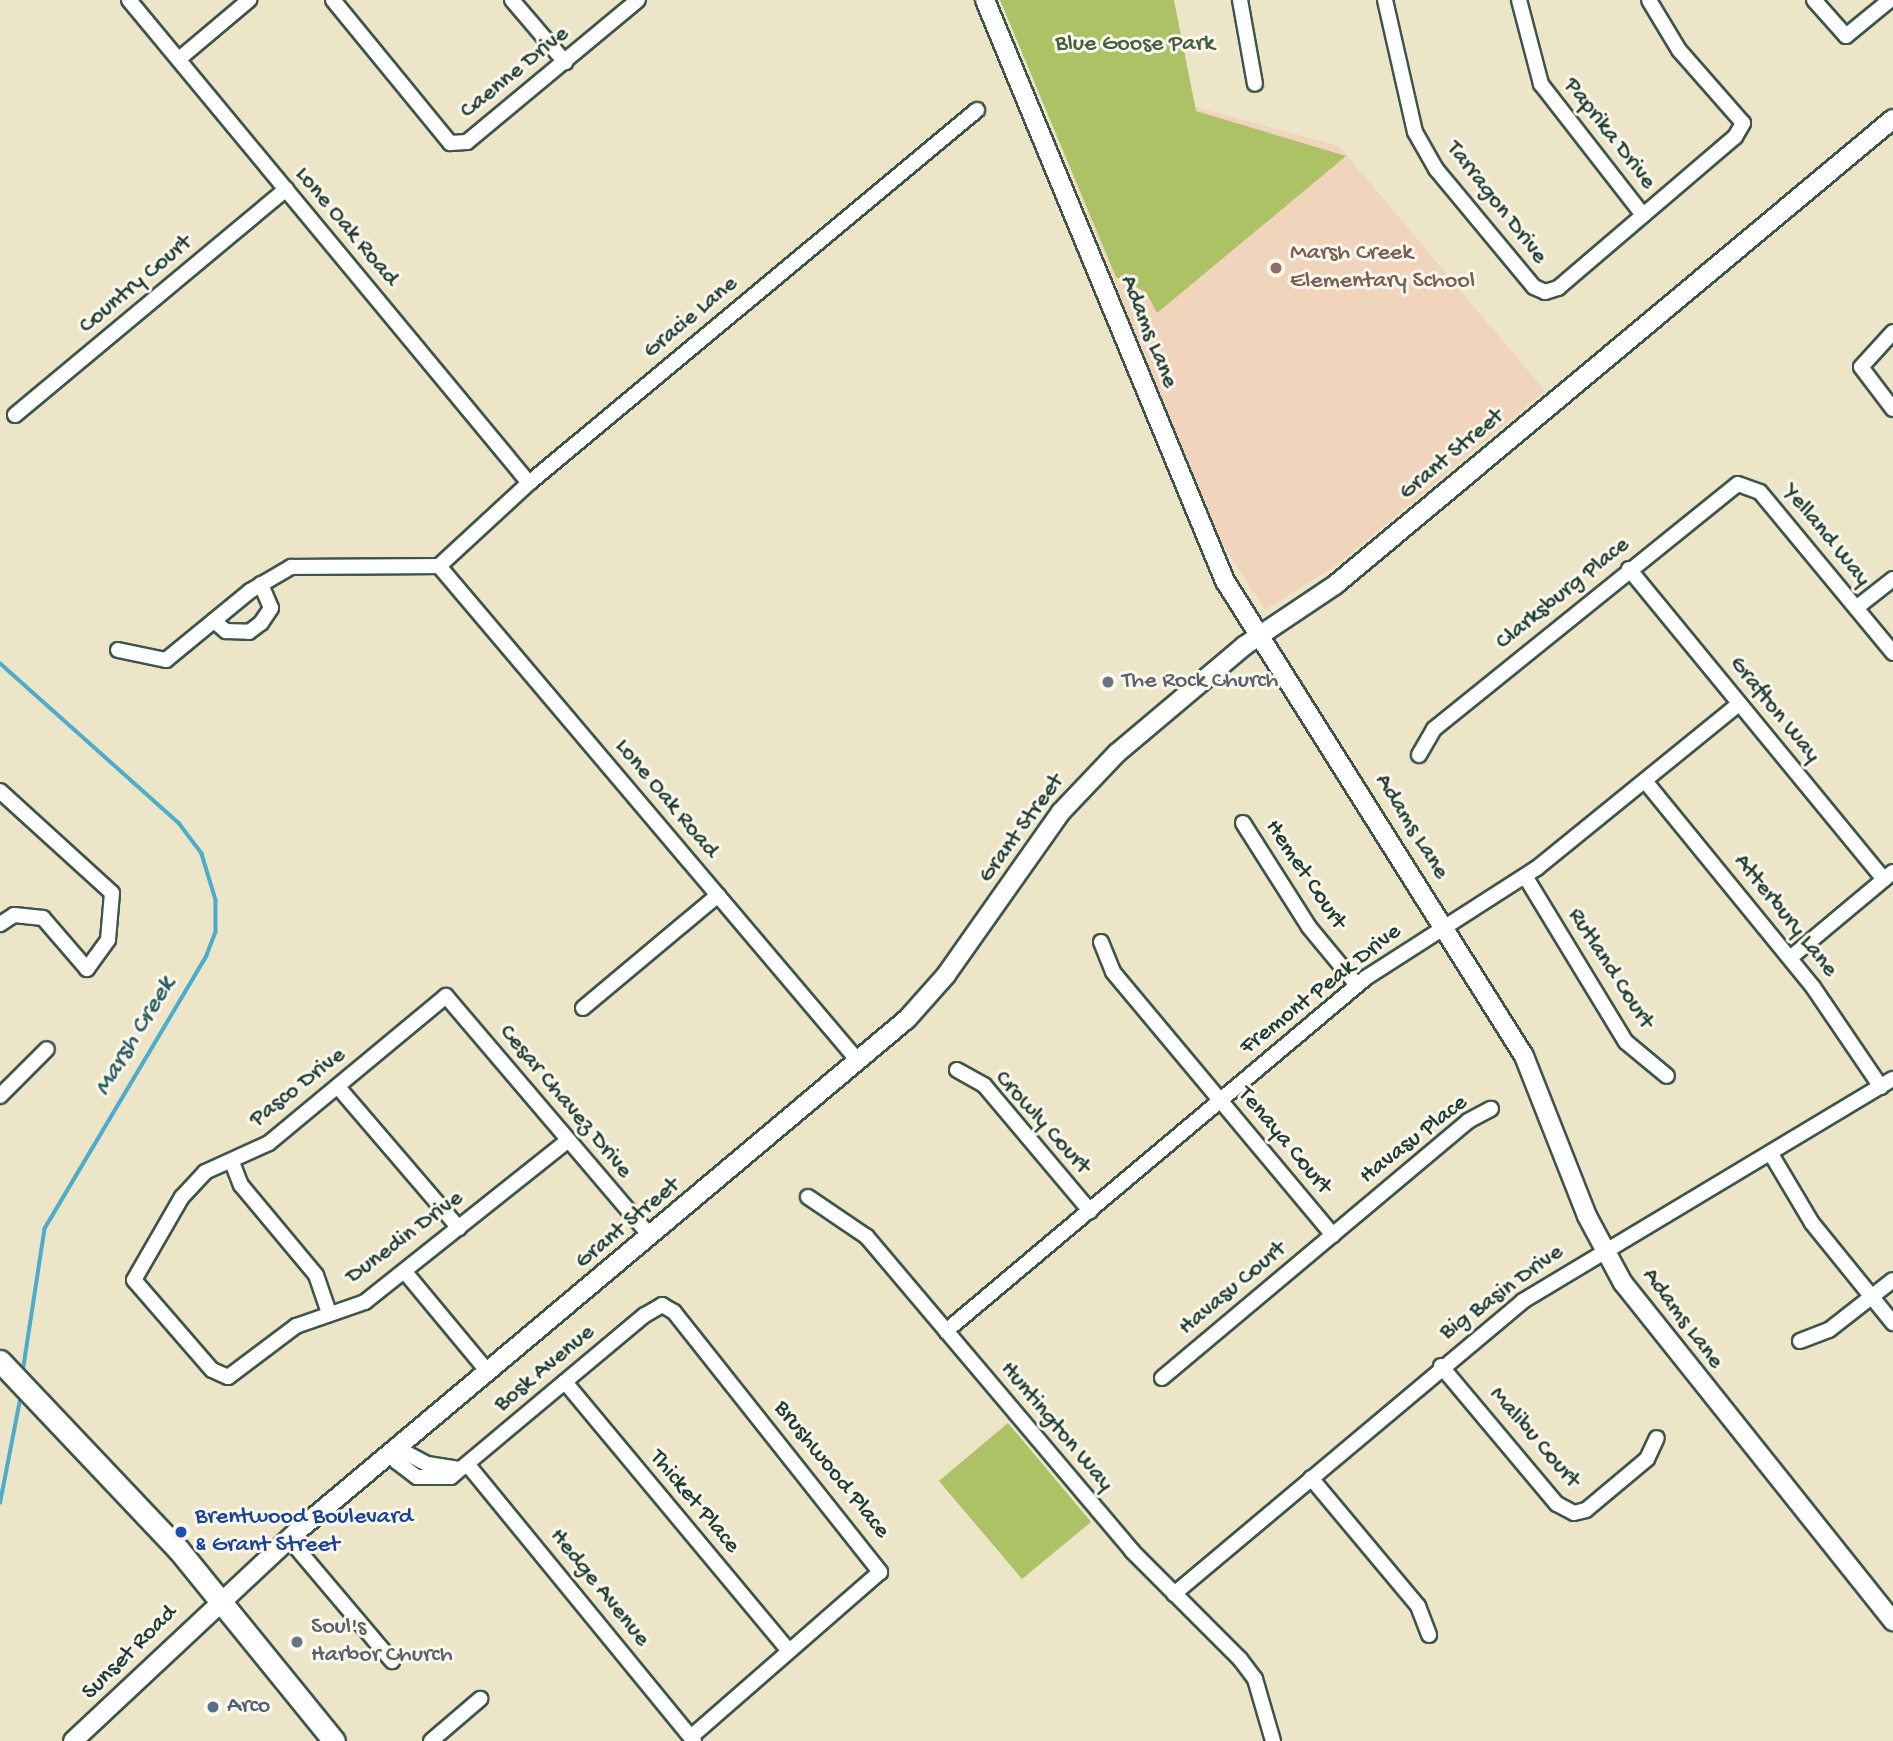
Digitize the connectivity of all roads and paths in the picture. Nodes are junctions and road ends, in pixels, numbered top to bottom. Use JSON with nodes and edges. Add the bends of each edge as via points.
{"nodes":[{"id":1,"x":129,"y":0,"type":"edge"},
{"id":2,"x":249,"y":0,"type":"edge"},
{"id":3,"x":333,"y":0,"type":"edge"},
{"id":4,"x":512,"y":0,"type":"edge"},
{"id":5,"x":638,"y":0,"type":"edge"},
{"id":6,"x":985,"y":0,"type":"edge"},
{"id":7,"x":1240,"y":0,"type":"edge"},
{"id":8,"x":1385,"y":0,"type":"edge"},
{"id":9,"x":1519,"y":0,"type":"edge"},
{"id":10,"x":1649,"y":0,"type":"edge"},
{"id":11,"x":1814,"y":0,"type":"edge"},
{"id":12,"x":1890,"y":0,"type":"edge"},
{"id":13,"x":179,"y":59,"type":"junction"},
{"id":14,"x":565,"y":62,"type":"junction"},
{"id":15,"x":1255,"y":84,"type":"dead end"},
{"id":16,"x":977,"y":110,"type":"dead end"},
{"id":17,"x":1893,"y":119,"type":"edge"},
{"id":18,"x":286,"y":190,"type":"junction"},
{"id":19,"x":1643,"y":215,"type":"junction"},
{"id":20,"x":1893,"y":332,"type":"edge"},
{"id":21,"x":1893,"y":409,"type":"edge"},
{"id":22,"x":15,"y":415,"type":"dead end"},
{"id":23,"x":528,"y":483,"type":"junction"},
{"id":24,"x":1746,"y":484,"type":"joint"},
{"id":25,"x":439,"y":566,"type":"junction"},
{"id":26,"x":1629,"y":569,"type":"junction"},
{"id":27,"x":1893,"y":579,"type":"edge"},
{"id":28,"x":261,"y":583,"type":"junction"},
{"id":29,"x":1856,"y":608,"type":"junction"},
{"id":30,"x":214,"y":621,"type":"junction"},
{"id":31,"x":1261,"y":634,"type":"junction"},
{"id":32,"x":118,"y":650,"type":"dead end"},
{"id":33,"x":1893,"y":653,"type":"edge"},
{"id":34,"x":1739,"y":704,"type":"junction"},
{"id":35,"x":1419,"y":755,"type":"dead end"},
{"id":36,"x":1645,"y":781,"type":"junction"},
{"id":37,"x":0,"y":791,"type":"edge"},
{"id":38,"x":1243,"y":823,"type":"dead end"},
{"id":39,"x":1525,"y":876,"type":"junction"},
{"id":40,"x":1889,"y":876,"type":"edge"},
{"id":41,"x":718,"y":895,"type":"junction"},
{"id":42,"x":0,"y":924,"type":"edge"},
{"id":43,"x":1444,"y":926,"type":"junction"},
{"id":44,"x":1101,"y":942,"type":"dead end"},
{"id":45,"x":1790,"y":958,"type":"junction"},
{"id":46,"x":1357,"y":985,"type":"junction"},
{"id":47,"x":446,"y":996,"type":"joint"},
{"id":48,"x":583,"y":1009,"type":"dead end"},
{"id":49,"x":47,"y":1049,"type":"dead end"},
{"id":50,"x":858,"y":1061,"type":"junction"},
{"id":51,"x":957,"y":1070,"type":"dead end"},
{"id":52,"x":1667,"y":1076,"type":"dead end"},
{"id":53,"x":1887,"y":1083,"type":"edge"},
{"id":54,"x":338,"y":1087,"type":"junction"},
{"id":55,"x":0,"y":1096,"type":"edge"},
{"id":56,"x":1220,"y":1100,"type":"junction"},
{"id":57,"x":1491,"y":1109,"type":"dead end"},
{"id":58,"x":566,"y":1142,"type":"junction"},
{"id":59,"x":1771,"y":1154,"type":"junction"},
{"id":60,"x":232,"y":1162,"type":"junction"},
{"id":61,"x":808,"y":1196,"type":"dead end"},
{"id":62,"x":1090,"y":1211,"type":"junction"},
{"id":63,"x":459,"y":1228,"type":"junction"},
{"id":64,"x":1334,"y":1234,"type":"junction"},
{"id":65,"x":650,"y":1236,"type":"junction"},
{"id":66,"x":1605,"y":1251,"type":"junction"},
{"id":67,"x":405,"y":1272,"type":"junction"},
{"id":68,"x":1893,"y":1280,"type":"edge"},
{"id":69,"x":1872,"y":1296,"type":"junction"},
{"id":70,"x":662,"y":1305,"type":"joint"},
{"id":71,"x":328,"y":1312,"type":"junction"},
{"id":72,"x":1893,"y":1323,"type":"edge"},
{"id":73,"x":946,"y":1331,"type":"junction"},
{"id":74,"x":1800,"y":1341,"type":"dead end"},
{"id":75,"x":3,"y":1364,"type":"edge"},
{"id":76,"x":1441,"y":1366,"type":"junction"},
{"id":77,"x":489,"y":1373,"type":"junction"},
{"id":78,"x":228,"y":1377,"type":"joint"},
{"id":79,"x":1162,"y":1378,"type":"dead end"},
{"id":80,"x":565,"y":1382,"type":"junction"},
{"id":81,"x":1657,"y":1438,"type":"dead end"},
{"id":82,"x":397,"y":1448,"type":"junction"},
{"id":83,"x":464,"y":1467,"type":"junction"},
{"id":84,"x":1311,"y":1478,"type":"junction"},
{"id":85,"x":289,"y":1539,"type":"junction"},
{"id":86,"x":1174,"y":1594,"type":"junction"},
{"id":87,"x":219,"y":1599,"type":"junction"},
{"id":88,"x":1893,"y":1621,"type":"edge"},
{"id":89,"x":1429,"y":1635,"type":"dead end"},
{"id":90,"x":789,"y":1651,"type":"junction"},
{"id":91,"x":392,"y":1661,"type":"dead end"},
{"id":92,"x":480,"y":1699,"type":"dead end"},
{"id":93,"x":693,"y":1739,"type":"edge"},
{"id":94,"x":333,"y":1740,"type":"edge"},
{"id":95,"x":73,"y":1741,"type":"edge"},
{"id":96,"x":431,"y":1741,"type":"edge"},
{"id":97,"x":1273,"y":1741,"type":"edge"}],
"edges":[{"from":1,"to":13,"type":"street","name":"Lone Oak Road"},
{"from":2,"to":13,"type":"street"},
{"from":3,"to":14,"type":"street","name":"Caenne Drive","via":[[450,143],[467,142]]},
{"from":4,"to":14,"type":"street"},
{"from":5,"to":14,"type":"street","name":"Caenne Drive"},
{"from":6,"to":31,"type":"street","name":"Adams Lane","via":[[1217,562]]},
{"from":7,"to":15,"type":"street"},
{"from":8,"to":19,"type":"street","name":"Tarragon Drive","via":[[1403,94],[1436,169],[1534,288],[1558,288]]},
{"from":9,"to":19,"type":"street","name":"Paprika Drive","via":[[1541,84]]},
{"from":10,"to":19,"type":"street","via":[[1679,50],[1737,111],[1742,124],[1735,137]]},
{"from":11,"to":12,"type":"street","via":[[1846,36]]},
{"from":13,"to":18,"type":"street","name":"Lone Oak Road"},
{"from":16,"to":23,"type":"street","name":"Gracie Lane"},
{"from":17,"to":31,"type":"street","name":"Grant Street","via":[[1335,585]]},
{"from":18,"to":22,"type":"street","name":"Country Court"},
{"from":18,"to":23,"type":"street","name":"Lone Oak Road"},
{"from":20,"to":21,"type":"street","via":[[1861,367]]},
{"from":23,"to":25,"type":"street","name":"Gracie Lane"},
{"from":24,"to":26,"type":"street","name":"Clarksburg Place","via":[[1729,487]]},
{"from":24,"to":29,"type":"street","name":"Yelland Way","via":[[1760,492]]},
{"from":25,"to":28,"type":"street","via":[[291,567]]},
{"from":25,"to":41,"type":"street","name":"Lone Oak Road"},
{"from":26,"to":34,"type":"street","name":"Grafton Way"},
{"from":26,"to":35,"type":"street","name":"Clarksburg Place","via":[[1434,729]]},
{"from":27,"to":29,"type":"street"},
{"from":28,"to":30,"type":"street"},
{"from":28,"to":30,"type":"street","via":[[271,608],[261,623],[249,632],[226,631]]},
{"from":29,"to":33,"type":"street","name":"Yelland Way"},
{"from":30,"to":32,"type":"street","via":[[166,660]]},
{"from":31,"to":43,"type":"street","name":"Adams Lane"},
{"from":31,"to":50,"type":"street","name":"Grant Street","via":[[1089,780],[946,975]]},
{"from":34,"to":36,"type":"street","name":"Fremont Peak Drive"},
{"from":34,"to":40,"type":"street","name":"Grafton Way"},
{"from":36,"to":39,"type":"street","name":"Fremont Peak Drive"},
{"from":36,"to":45,"type":"street","name":"Atterbury Lane"},
{"from":37,"to":42,"type":"street","via":[[112,892],[108,940],[87,969],[43,918],[15,915]]},
{"from":38,"to":46,"type":"street","name":"Hemet Court","via":[[1309,927]]},
{"from":39,"to":43,"type":"street","name":"Fremont Peak Drive"},
{"from":39,"to":52,"type":"street","name":"Rutland Court","via":[[1626,1042]]},
{"from":40,"to":45,"type":"street"},
{"from":41,"to":48,"type":"street"},
{"from":41,"to":50,"type":"street","name":"Lone Oak Road"},
{"from":43,"to":46,"type":"street","name":"Fremont Peak Drive"},
{"from":43,"to":66,"type":"street","name":"Adams Lane","via":[[1536,1081]]},
{"from":44,"to":56,"type":"street","name":"Tenaya Court","via":[[1113,972]]},
{"from":45,"to":53,"type":"street","name":"Atterbury Lane"},
{"from":46,"to":56,"type":"street","name":"Fremont Peak Drive"},
{"from":47,"to":54,"type":"street","name":"Pasco Drive"},
{"from":47,"to":58,"type":"street","name":"Cesar Chavez Drive"},
{"from":49,"to":55,"type":"street"},
{"from":50,"to":65,"type":"street","name":"Grant Street"},
{"from":51,"to":62,"type":"street","name":"Crowly Court","via":[[984,1086]]},
{"from":53,"to":59,"type":"street","name":"Big Basin Drive"},
{"from":54,"to":60,"type":"street","name":"Pasco Drive","via":[[270,1143]]},
{"from":54,"to":63,"type":"street"},
{"from":56,"to":62,"type":"street","name":"Fremont Peak Drive"},
{"from":56,"to":64,"type":"street","name":"Tenaya Court"},
{"from":57,"to":64,"type":"street","name":"Havasu Place"},
{"from":58,"to":63,"type":"street","name":"Dunedin Drive"},
{"from":58,"to":65,"type":"street","name":"Cesar Chavez Drive"},
{"from":59,"to":66,"type":"street","name":"Big Basin Drive"},
{"from":59,"to":69,"type":"street","via":[[1800,1205]]},
{"from":60,"to":71,"type":"street","via":[[241,1185],[316,1275]]},
{"from":60,"to":78,"type":"street","name":"Pasco Drive","via":[[205,1172],[182,1197],[134,1280],[212,1370]]},
{"from":61,"to":73,"type":"street","name":"Huntington Way","via":[[867,1237]]},
{"from":62,"to":73,"type":"street","name":"Fremont Peak Drive"},
{"from":63,"to":67,"type":"street","name":"Dunedin Drive"},
{"from":64,"to":79,"type":"street","name":"Havasu Court"},
{"from":65,"to":77,"type":"street","name":"Grant Street"},
{"from":66,"to":76,"type":"street","name":"Big Basin Drive","via":[[1523,1301]]},
{"from":66,"to":88,"type":"street","name":"Adams Lane","via":[[1656,1330]]},
{"from":67,"to":71,"type":"street","name":"Dunedin Drive","via":[[365,1302]]},
{"from":67,"to":77,"type":"street"},
{"from":68,"to":69,"type":"street"},
{"from":69,"to":72,"type":"street"},
{"from":69,"to":74,"type":"street","via":[[1817,1338]]},
{"from":70,"to":80,"type":"street","name":"Bosk Avenue"},
{"from":70,"to":90,"type":"street","name":"Brushwood Place","via":[[876,1560],[880,1572],[870,1587]]},
{"from":71,"to":78,"type":"street","name":"Dunedin Drive","via":[[296,1326]]},
{"from":73,"to":86,"type":"street","name":"Huntington Way","via":[[1132,1551]]},
{"from":75,"to":87,"type":"main road"},
{"from":76,"to":81,"type":"street","name":"Malibu Court","via":[[1557,1504],[1574,1513],[1647,1459]]},
{"from":76,"to":84,"type":"street","name":"Big Basin Drive"},
{"from":77,"to":82,"type":"street","name":"Grant Street"},
{"from":80,"to":83,"type":"street","name":"Bosk Avenue"},
{"from":80,"to":90,"type":"street","name":"Thicket Place"},
{"from":82,"to":83,"type":"street","via":[[428,1464]]},
{"from":82,"to":85,"type":"street","name":"Grant Street"},
{"from":83,"to":93,"type":"street","name":"Hedge Avenue"},
{"from":84,"to":86,"type":"street","name":"Big Basin Drive"},
{"from":84,"to":89,"type":"street","via":[[1418,1606]]},
{"from":85,"to":87,"type":"street","name":"Grant Street"},
{"from":85,"to":91,"type":"street"},
{"from":86,"to":97,"type":"street","name":"Huntington Way","via":[[1255,1679]]},
{"from":87,"to":94,"type":"main road"},
{"from":87,"to":95,"type":"street","name":"Sunset Road"},
{"from":90,"to":93,"type":"street","name":"Brushwood Place"},
{"from":92,"to":96,"type":"street"}]}
